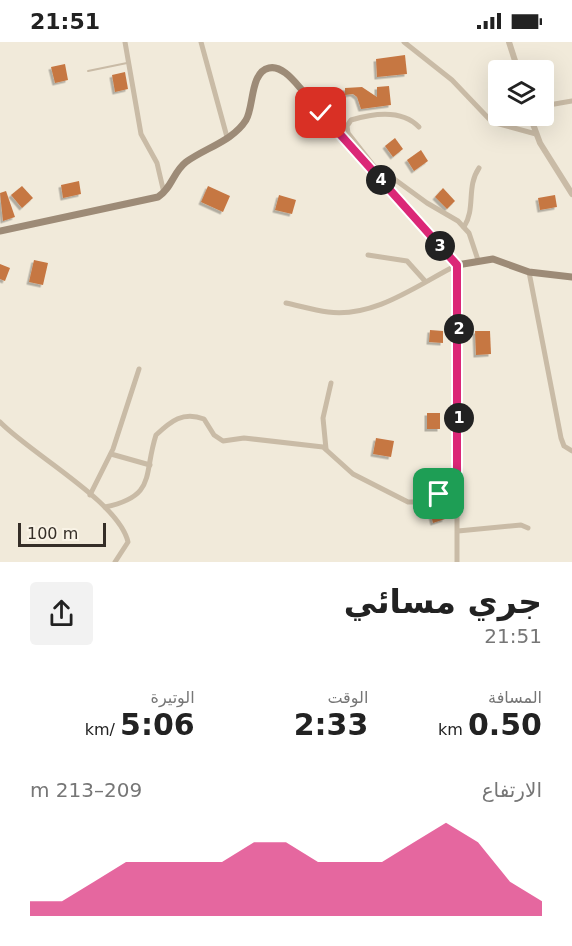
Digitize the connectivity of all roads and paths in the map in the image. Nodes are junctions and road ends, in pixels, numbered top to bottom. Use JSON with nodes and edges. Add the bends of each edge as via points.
{"nodes":[{"id":1,"x":125,"y":42,"type":"edge"},
{"id":2,"x":201,"y":42,"type":"edge"},
{"id":3,"x":404,"y":42,"type":"edge"},
{"id":4,"x":509,"y":42,"type":"edge"},
{"id":5,"x":515,"y":60,"type":"edge"},
{"id":6,"x":130,"y":62,"type":"junction"},
{"id":7,"x":88,"y":71,"type":"dead end"},
{"id":8,"x":572,"y":101,"type":"edge"},
{"id":9,"x":554,"y":104,"type":"edge"},
{"id":10,"x":533,"y":126,"type":"edge"},
{"id":11,"x":419,"y":127,"type":"dead end"},
{"id":12,"x":536,"y":134,"type":"junction"},
{"id":13,"x":227,"y":138,"type":"junction"},
{"id":14,"x":479,"y":168,"type":"dead end"},
{"id":15,"x":374,"y":170,"type":"junction"},
{"id":16,"x":569,"y":184,"type":"edge"},
{"id":17,"x":164,"y":193,"type":"junction"},
{"id":18,"x":572,"y":194,"type":"edge"},
{"id":19,"x":464,"y":227,"type":"junction"},
{"id":20,"x":0,"y":231,"type":"edge"},
{"id":21,"x":368,"y":255,"type":"dead end"},
{"id":22,"x":478,"y":260,"type":"junction"},
{"id":23,"x":457,"y":265,"type":"junction"},
{"id":24,"x":529,"y":272,"type":"junction"},
{"id":25,"x":572,"y":277,"type":"edge"},
{"id":26,"x":425,"y":281,"type":"junction"},
{"id":27,"x":286,"y":303,"type":"dead end"},
{"id":28,"x":139,"y":369,"type":"dead end"},
{"id":29,"x":331,"y":383,"type":"dead end"},
{"id":30,"x":0,"y":422,"type":"edge"},
{"id":31,"x":326,"y":448,"type":"junction"},
{"id":32,"x":572,"y":451,"type":"edge"},
{"id":33,"x":111,"y":454,"type":"junction"},
{"id":34,"x":150,"y":465,"type":"junction"},
{"id":35,"x":457,"y":488,"type":"junction"},
{"id":36,"x":90,"y":495,"type":"junction"},
{"id":37,"x":105,"y":507,"type":"junction"},
{"id":38,"x":528,"y":528,"type":"dead end"},
{"id":39,"x":458,"y":531,"type":"junction"},
{"id":40,"x":116,"y":562,"type":"edge"},
{"id":41,"x":458,"y":562,"type":"edge"}],
"edges":[{"from":1,"to":6,"type":"street"},
{"from":2,"to":13,"type":"street"},
{"from":3,"to":12,"type":"street","via":[[452,80],[492,122]]},
{"from":4,"to":5,"type":"street"},
{"from":6,"to":7,"type":"lane"},
{"from":6,"to":17,"type":"street","via":[[141,134],[157,163]]},
{"from":8,"to":9,"type":"street"},
{"from":10,"to":12,"type":"street"},
{"from":11,"to":15,"type":"street","via":[[406,116],[393,114],[348,123],[348,133]]},
{"from":12,"to":16,"type":"street"},
{"from":13,"to":15,"type":"main road","via":[[248,116],[260,75],[266,68],[276,68],[302,90]]},
{"from":13,"to":17,"type":"main road","via":[[185,162]]},
{"from":14,"to":19,"type":"street","via":[[470,184],[471,213]]},
{"from":15,"to":19,"type":"street","via":[[386,173]]},
{"from":15,"to":23,"type":"main road"},
{"from":16,"to":18,"type":"street"},
{"from":17,"to":20,"type":"main road"},
{"from":19,"to":22,"type":"street"},
{"from":21,"to":26,"type":"street","via":[[407,261]]},
{"from":22,"to":23,"type":"main road"},
{"from":22,"to":24,"type":"main road","via":[[502,260]]},
{"from":23,"to":26,"type":"street"},
{"from":23,"to":35,"type":"street"},
{"from":24,"to":25,"type":"main road"},
{"from":24,"to":32,"type":"street","via":[[561,438]]},
{"from":26,"to":27,"type":"street","via":[[396,299],[352,311],[328,312]]},
{"from":28,"to":33,"type":"street"},
{"from":29,"to":31,"type":"street","via":[[323,418]]},
{"from":30,"to":36,"type":"street"},
{"from":31,"to":34,"type":"street","via":[[279,440],[223,441],[204,419],[188,415],[156,435]]},
{"from":31,"to":35,"type":"street","via":[[353,474],[408,502]]},
{"from":33,"to":34,"type":"street"},
{"from":33,"to":36,"type":"street"},
{"from":34,"to":37,"type":"street","via":[[138,493],[124,503]]},
{"from":35,"to":39,"type":"street"},
{"from":36,"to":37,"type":"street"},
{"from":37,"to":40,"type":"street","via":[[121,524],[128,542]]},
{"from":38,"to":39,"type":"street","via":[[521,525]]},
{"from":39,"to":41,"type":"street"}]}
